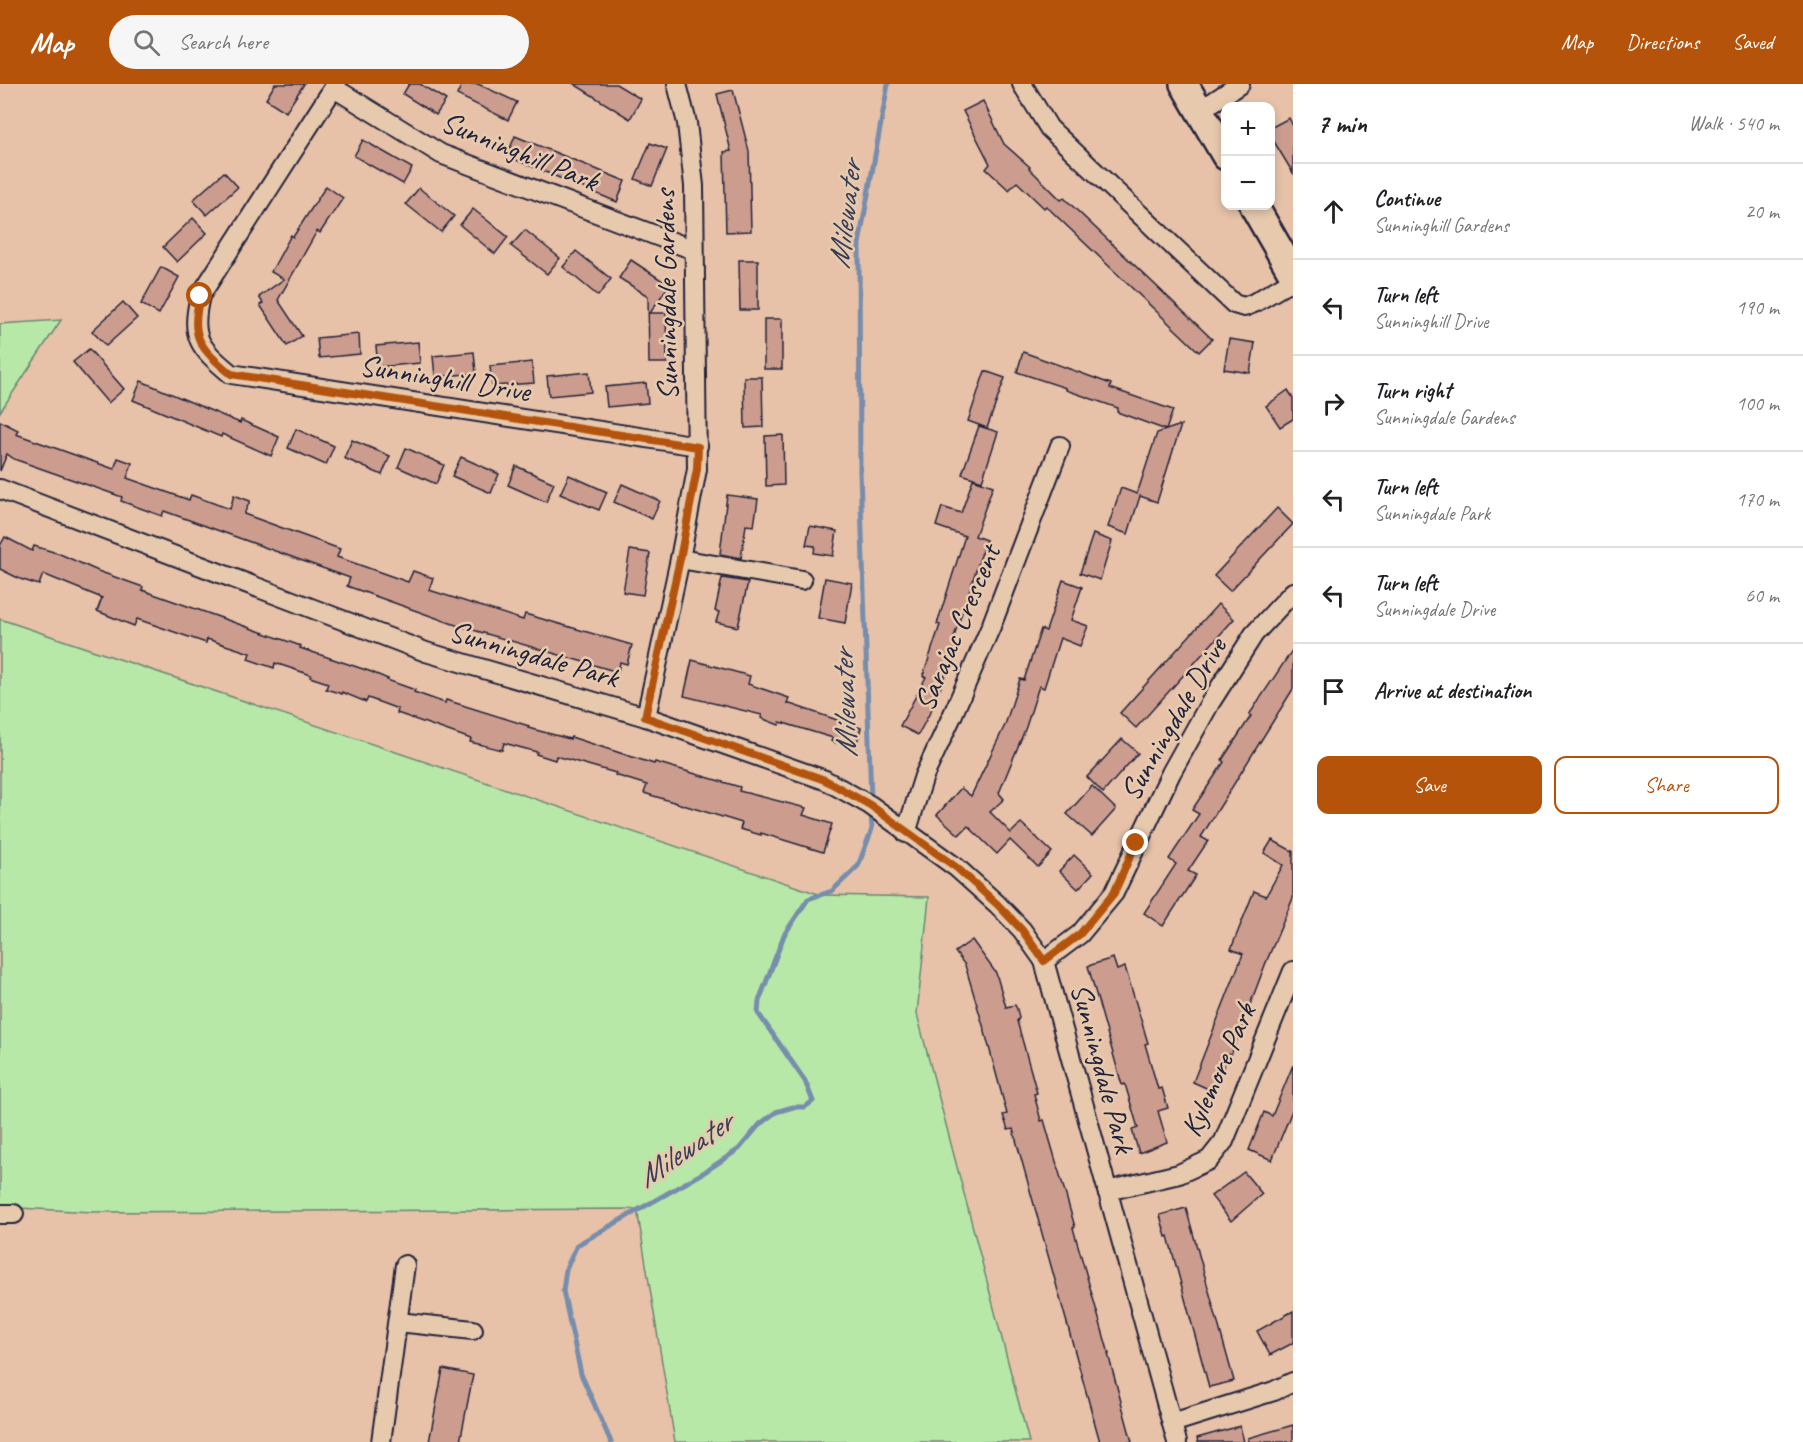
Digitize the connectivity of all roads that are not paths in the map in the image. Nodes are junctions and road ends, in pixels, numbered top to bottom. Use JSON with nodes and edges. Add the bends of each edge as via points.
{"nodes":[{"id":1,"x":677,"y":84,"type":"edge"},
{"id":2,"x":1022,"y":84,"type":"edge"},
{"id":3,"x":1184,"y":84,"type":"edge"},
{"id":4,"x":1240,"y":84,"type":"edge"},
{"id":5,"x":335,"y":86,"type":"edge"},
{"id":6,"x":1198,"y":108,"type":"junction"},
{"id":7,"x":1221,"y":147,"type":"edge"},
{"id":8,"x":1256,"y":210,"type":"edge"},
{"id":9,"x":694,"y":250,"type":"junction"},
{"id":10,"x":1293,"y":274,"type":"edge"},
{"id":11,"x":1293,"y":280,"type":"edge"},
{"id":12,"x":1060,"y":446,"type":"dead end"},
{"id":13,"x":698,"y":447,"type":"junction"},
{"id":14,"x":0,"y":489,"type":"edge"},
{"id":15,"x":680,"y":559,"type":"junction"},
{"id":16,"x":802,"y":580,"type":"dead end"},
{"id":17,"x":1293,"y":592,"type":"edge"},
{"id":18,"x":645,"y":717,"type":"junction"},
{"id":19,"x":906,"y":833,"type":"junction"},
{"id":20,"x":1044,"y":961,"type":"junction"},
{"id":21,"x":1293,"y":971,"type":"edge"},
{"id":22,"x":1107,"y":1191,"type":"junction"},
{"id":23,"x":405,"y":1265,"type":"dead end"},
{"id":24,"x":398,"y":1322,"type":"junction"},
{"id":25,"x":473,"y":1330,"type":"dead end"},
{"id":26,"x":1293,"y":1382,"type":"edge"},
{"id":27,"x":1172,"y":1423,"type":"junction"},
{"id":28,"x":381,"y":1442,"type":"edge"},
{"id":29,"x":1178,"y":1442,"type":"edge"}],
"edges":[{"from":1,"to":9,"type":"street","name":"Sunningdale Gardens","via":[[687,123],[694,186]]},
{"from":2,"to":11,"type":"street","via":[[1049,128],[1234,304],[1244,307],[1254,303]]},
{"from":3,"to":6,"type":"highway"},
{"from":4,"to":6,"type":"street"},
{"from":5,"to":9,"type":"street","name":"Sunninghill Park","via":[[441,154]]},
{"from":5,"to":13,"type":"street","name":"Sunninghill Drive","via":[[200,296],[195,317],[198,339],[213,359],[231,374]]},
{"from":6,"to":7,"type":"highway"},
{"from":8,"to":10,"type":"highway"},
{"from":9,"to":13,"type":"street","name":"Sunningdale Gardens"},
{"from":12,"to":19,"type":"street","name":"Sarajac Crescent","via":[[992,624],[924,776]]},
{"from":13,"to":15,"type":"street","name":"Sunningdale Gardens"},
{"from":14,"to":18,"type":"street","name":"Sunningdale Park","via":[[426,652]]},
{"from":15,"to":16,"type":"street"},
{"from":15,"to":18,"type":"street","name":"Sunningdale Gardens"},
{"from":17,"to":20,"type":"street","name":"Sunningdale Drive","via":[[1254,634],[1210,703],[1171,773],[1114,893],[1080,934]]},
{"from":18,"to":19,"type":"street","name":"Sunningdale Park","via":[[825,780]]},
{"from":19,"to":20,"type":"street","name":"Sunningdale Park","via":[[957,868],[997,904]]},
{"from":20,"to":22,"type":"street","name":"Sunningdale Park"},
{"from":21,"to":22,"type":"street","name":"Kylemore Park","via":[[1224,1141],[1209,1160],[1179,1174]]},
{"from":22,"to":27,"type":"street","name":"Sunningdale Park"},
{"from":23,"to":24,"type":"street"},
{"from":24,"to":25,"type":"street"},
{"from":24,"to":28,"type":"street"},
{"from":26,"to":27,"type":"street"},
{"from":27,"to":29,"type":"street","name":"Sunningdale Park"}]}
